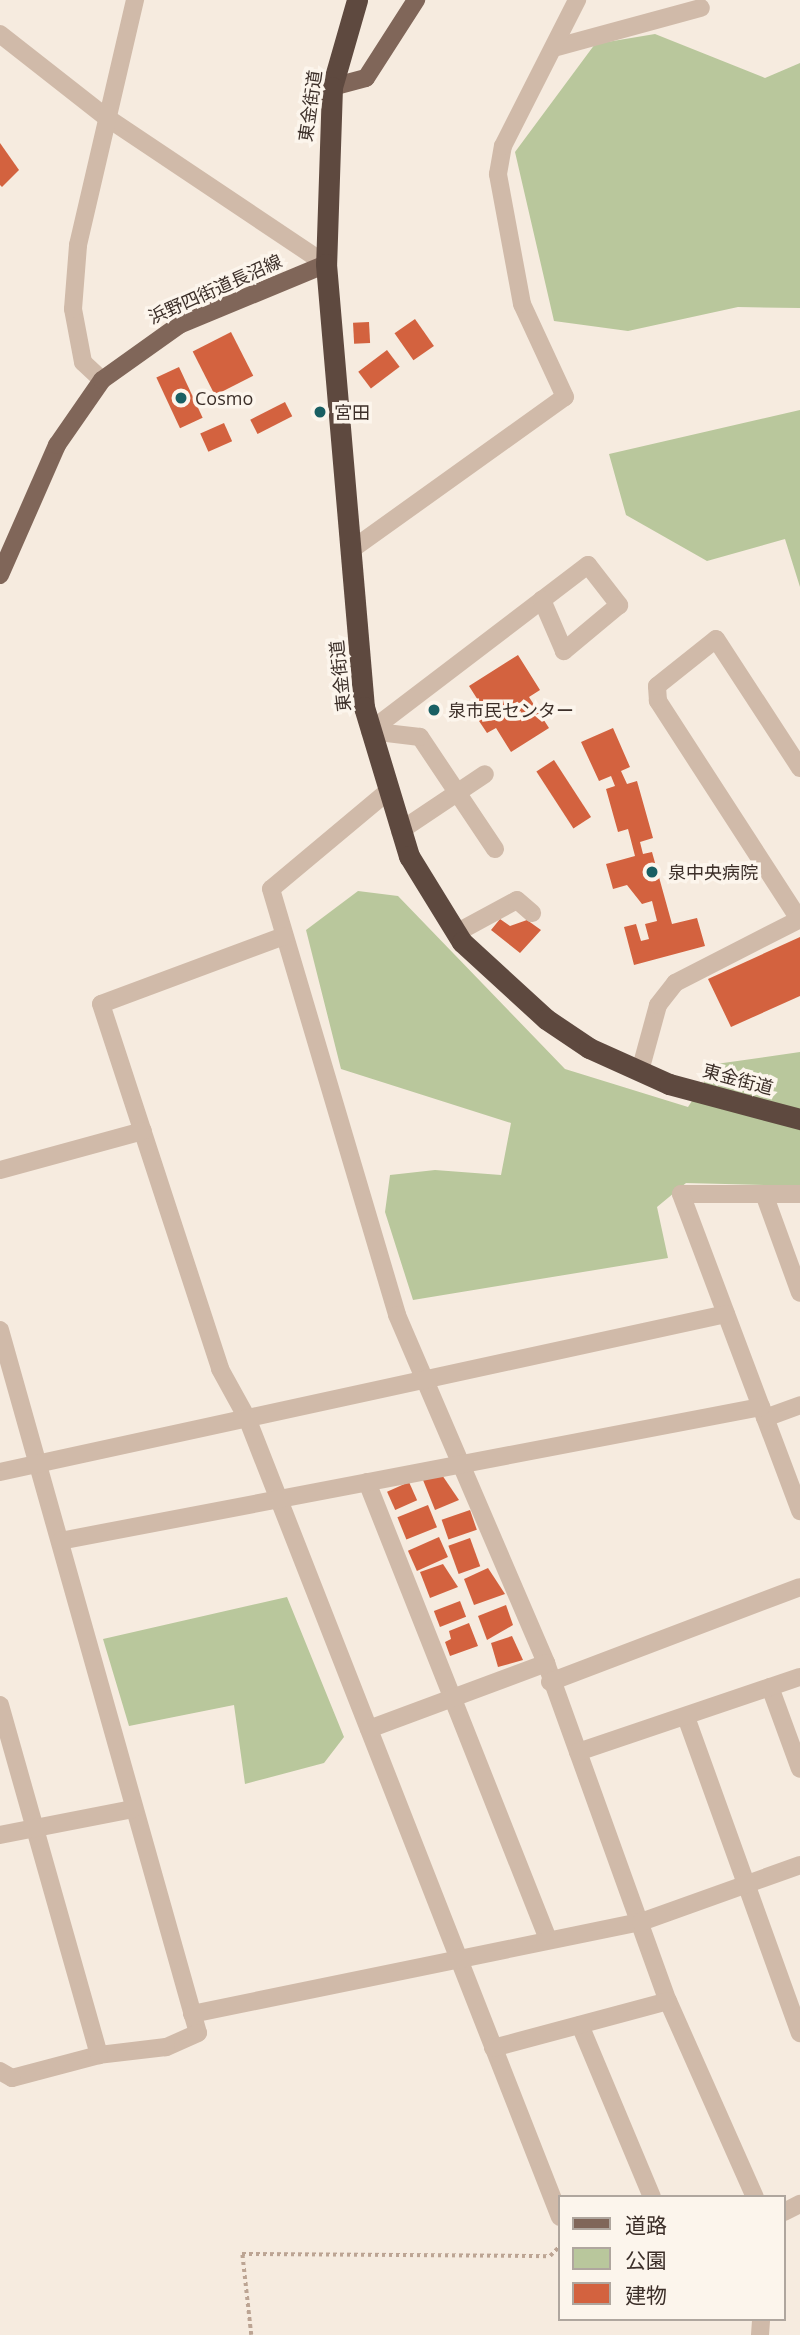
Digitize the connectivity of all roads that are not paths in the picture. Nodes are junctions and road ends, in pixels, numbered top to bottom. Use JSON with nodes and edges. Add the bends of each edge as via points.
{"nodes":[{"id":1,"x":135,"y":0,"type":"edge"},
{"id":2,"x":357,"y":0,"type":"edge"},
{"id":3,"x":416,"y":0,"type":"edge"},
{"id":4,"x":577,"y":0,"type":"edge"},
{"id":5,"x":701,"y":8,"type":"dead end"},
{"id":6,"x":0,"y":34,"type":"edge"},
{"id":7,"x":557,"y":47,"type":"junction"},
{"id":8,"x":332,"y":87,"type":"junction"},
{"id":9,"x":106,"y":117,"type":"junction"},
{"id":10,"x":326,"y":264,"type":"junction"},
{"id":11,"x":102,"y":380,"type":"junction"},
{"id":12,"x":351,"y":550,"type":"junction"},
{"id":13,"x":0,"y":575,"type":"edge"},
{"id":14,"x":542,"y":600,"type":"junction"},
{"id":15,"x":370,"y":731,"type":"junction"},
{"id":16,"x":800,"y":768,"type":"edge"},
{"id":17,"x":485,"y":774,"type":"dead end"},
{"id":18,"x":387,"y":792,"type":"junction"},
{"id":19,"x":457,"y":793,"type":"junction"},
{"id":20,"x":400,"y":831,"type":"junction"},
{"id":21,"x":495,"y":849,"type":"dead end"},
{"id":22,"x":532,"y":913,"type":"dead end"},
{"id":23,"x":800,"y":919,"type":"edge"},
{"id":24,"x":456,"y":933,"type":"junction"},
{"id":25,"x":284,"y":936,"type":"junction"},
{"id":26,"x":640,"y":1071,"type":"junction"},
{"id":27,"x":800,"y":1119,"type":"edge"},
{"id":28,"x":142,"y":1131,"type":"junction"},
{"id":29,"x":0,"y":1170,"type":"edge"},
{"id":30,"x":764,"y":1194,"type":"junction"},
{"id":31,"x":800,"y":1194,"type":"edge"},
{"id":32,"x":800,"y":1293,"type":"edge"},
{"id":33,"x":726,"y":1314,"type":"junction"},
{"id":34,"x":0,"y":1330,"type":"edge"},
{"id":35,"x":429,"y":1378,"type":"junction"},
{"id":36,"x":800,"y":1405,"type":"edge"},
{"id":37,"x":763,"y":1412,"type":"junction"},
{"id":38,"x":247,"y":1418,"type":"junction"},
{"id":39,"x":36,"y":1464,"type":"junction"},
{"id":40,"x":460,"y":1465,"type":"junction"},
{"id":41,"x":0,"y":1472,"type":"edge"},
{"id":42,"x":367,"y":1482,"type":"junction"},
{"id":43,"x":277,"y":1499,"type":"junction"},
{"id":44,"x":800,"y":1511,"type":"edge"},
{"id":45,"x":60,"y":1541,"type":"junction"},
{"id":46,"x":800,"y":1587,"type":"edge"},
{"id":47,"x":546,"y":1663,"type":"junction"},
{"id":48,"x":800,"y":1677,"type":"edge"},
{"id":49,"x":550,"y":1682,"type":"junction"},
{"id":50,"x":770,"y":1687,"type":"junction"},
{"id":51,"x":454,"y":1698,"type":"junction"},
{"id":52,"x":0,"y":1705,"type":"edge"},
{"id":53,"x":686,"y":1717,"type":"junction"},
{"id":54,"x":369,"y":1729,"type":"junction"},
{"id":55,"x":6,"y":1745,"type":"edge"},
{"id":56,"x":578,"y":1752,"type":"junction"},
{"id":57,"x":800,"y":1769,"type":"edge"},
{"id":58,"x":133,"y":1809,"type":"junction"},
{"id":59,"x":35,"y":1828,"type":"junction"},
{"id":60,"x":0,"y":1835,"type":"edge"},
{"id":61,"x":800,"y":1865,"type":"edge"},
{"id":62,"x":746,"y":1883,"type":"junction"},
{"id":63,"x":641,"y":1922,"type":"junction"},
{"id":64,"x":548,"y":1940,"type":"junction"},
{"id":65,"x":461,"y":1959,"type":"junction"},
{"id":66,"x":668,"y":2001,"type":"junction"},
{"id":67,"x":192,"y":2014,"type":"junction"},
{"id":68,"x":580,"y":2025,"type":"junction"},
{"id":69,"x":800,"y":2033,"type":"edge"},
{"id":70,"x":493,"y":2048,"type":"junction"},
{"id":71,"x":99,"y":2055,"type":"junction"},
{"id":72,"x":0,"y":2071,"type":"edge"},
{"id":73,"x":651,"y":2195,"type":"edge"},
{"id":74,"x":754,"y":2195,"type":"edge"},
{"id":75,"x":558,"y":2212,"type":"edge"}],
"edges":[{"from":1,"to":9,"type":"street"},
{"from":2,"to":8,"type":"highway","name":"東金街道"},
{"from":3,"to":8,"type":"main road","via":[[366,78]]},
{"from":4,"to":7,"type":"street"},
{"from":5,"to":7,"type":"street"},
{"from":6,"to":9,"type":"street"},
{"from":7,"to":12,"type":"street","via":[[503,146],[498,174],[522,304],[565,397]]},
{"from":8,"to":10,"type":"highway","name":"東金街道"},
{"from":9,"to":10,"type":"street"},
{"from":9,"to":11,"type":"street","via":[[78,245],[73,309],[83,362]]},
{"from":10,"to":11,"type":"main road","name":"浜野四街道長沼線","via":[[179,325]]},
{"from":10,"to":12,"type":"highway","name":"東金街道"},
{"from":11,"to":13,"type":"main road","name":"浜野四街道長沼線","via":[[57,445]]},
{"from":12,"to":15,"type":"highway","name":"東金街道"},
{"from":14,"to":14,"type":"street","via":[[588,565],[619,605],[564,651]]},
{"from":14,"to":15,"type":"street"},
{"from":15,"to":18,"type":"highway","name":"東金街道"},
{"from":15,"to":19,"type":"street","via":[[420,737]]},
{"from":16,"to":23,"type":"street","via":[[716,639],[657,686],[658,701]]},
{"from":17,"to":19,"type":"street"},
{"from":18,"to":20,"type":"highway","name":"東金街道"},
{"from":18,"to":25,"type":"street","via":[[271,889]]},
{"from":19,"to":20,"type":"street"},
{"from":19,"to":21,"type":"street"},
{"from":20,"to":24,"type":"highway","name":"東金街道"},
{"from":22,"to":24,"type":"street","via":[[517,900]]},
{"from":23,"to":26,"type":"street","via":[[675,983],[658,1005]]},
{"from":24,"to":26,"type":"highway","name":"東金街道","via":[[546,1019]]},
{"from":25,"to":28,"type":"street","via":[[101,1004]]},
{"from":25,"to":35,"type":"street","via":[[382,1270]]},
{"from":26,"to":27,"type":"highway","name":"東金街道"},
{"from":28,"to":29,"type":"street"},
{"from":28,"to":38,"type":"street","via":[[220,1369]]},
{"from":30,"to":31,"type":"street"},
{"from":30,"to":32,"type":"street"},
{"from":30,"to":33,"type":"street","via":[[681,1194]]},
{"from":33,"to":35,"type":"street"},
{"from":33,"to":37,"type":"street"},
{"from":34,"to":39,"type":"street"},
{"from":35,"to":38,"type":"street"},
{"from":35,"to":40,"type":"street"},
{"from":36,"to":37,"type":"street"},
{"from":37,"to":40,"type":"street"},
{"from":37,"to":44,"type":"street"},
{"from":38,"to":39,"type":"street"},
{"from":38,"to":43,"type":"street"},
{"from":39,"to":41,"type":"street"},
{"from":39,"to":45,"type":"street"},
{"from":40,"to":42,"type":"street"},
{"from":40,"to":47,"type":"street"},
{"from":42,"to":43,"type":"street"},
{"from":42,"to":51,"type":"street"},
{"from":43,"to":45,"type":"street"},
{"from":43,"to":54,"type":"street"},
{"from":45,"to":58,"type":"street"},
{"from":46,"to":49,"type":"street"},
{"from":47,"to":49,"type":"street"},
{"from":47,"to":51,"type":"street"},
{"from":48,"to":50,"type":"street"},
{"from":49,"to":56,"type":"street"},
{"from":50,"to":53,"type":"street"},
{"from":50,"to":57,"type":"street"},
{"from":51,"to":54,"type":"street"},
{"from":51,"to":64,"type":"street"},
{"from":52,"to":55,"type":"street"},
{"from":53,"to":56,"type":"street"},
{"from":53,"to":62,"type":"street"},
{"from":54,"to":65,"type":"street"},
{"from":55,"to":59,"type":"street"},
{"from":56,"to":63,"type":"street"},
{"from":58,"to":59,"type":"street"},
{"from":58,"to":67,"type":"street"},
{"from":59,"to":60,"type":"street"},
{"from":59,"to":71,"type":"street"},
{"from":61,"to":62,"type":"street"},
{"from":62,"to":63,"type":"street"},
{"from":62,"to":69,"type":"street"},
{"from":63,"to":64,"type":"street"},
{"from":63,"to":66,"type":"street"},
{"from":64,"to":65,"type":"street"},
{"from":65,"to":67,"type":"street"},
{"from":65,"to":70,"type":"street"},
{"from":66,"to":68,"type":"street"},
{"from":66,"to":74,"type":"street"},
{"from":67,"to":71,"type":"street","via":[[198,2034],[186,2040]]},
{"from":68,"to":70,"type":"street"},
{"from":68,"to":73,"type":"street"},
{"from":70,"to":75,"type":"street"},
{"from":71,"to":72,"type":"street","via":[[12,2078]]}]}
